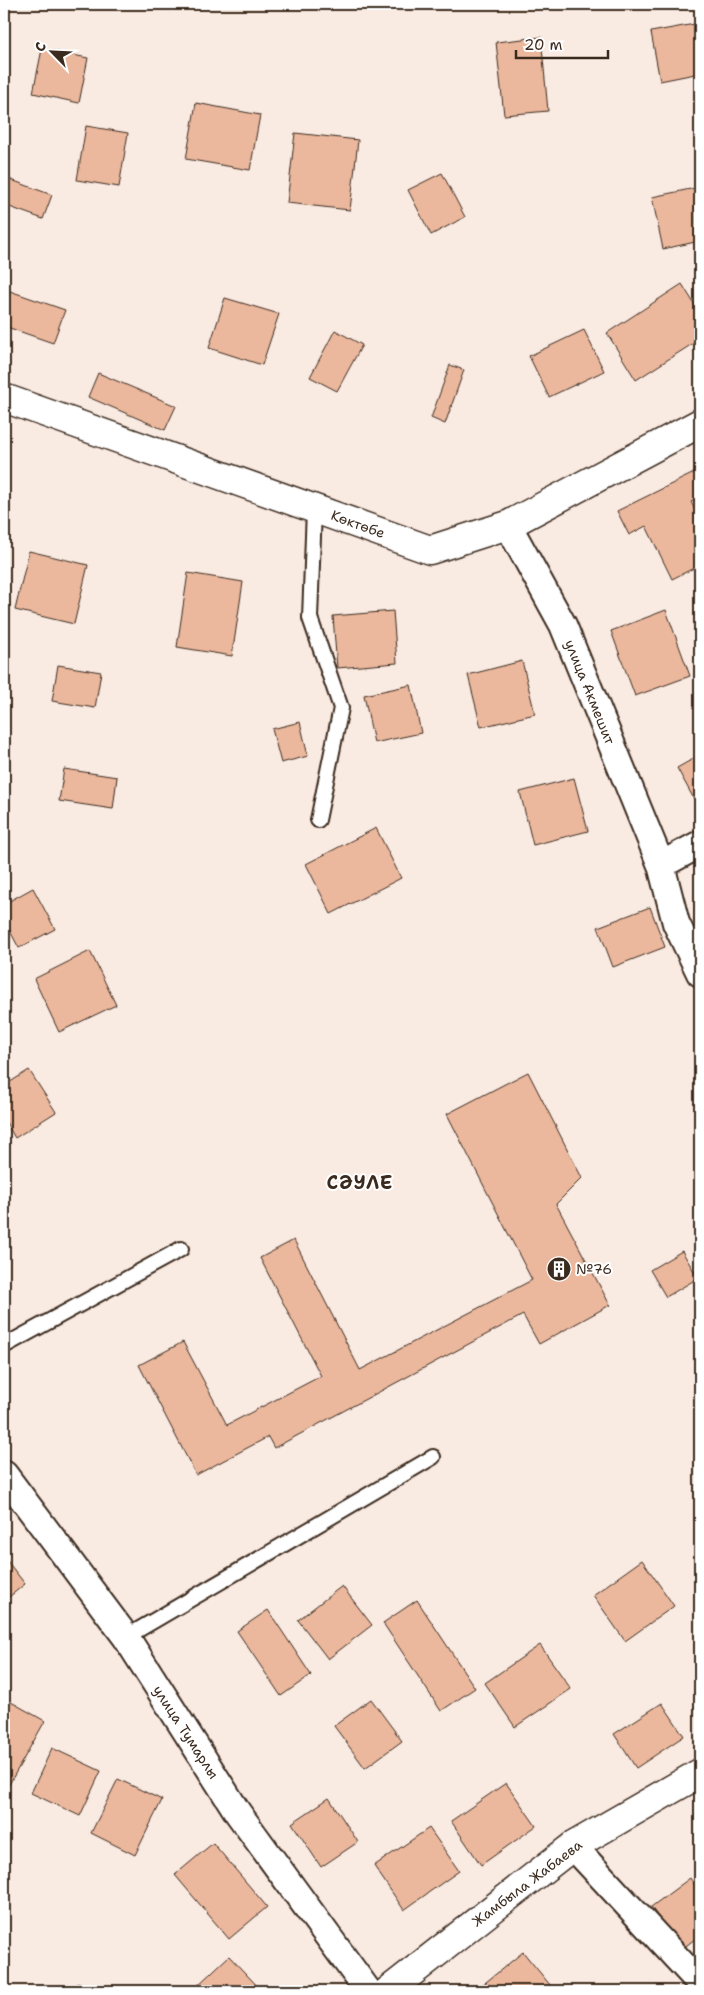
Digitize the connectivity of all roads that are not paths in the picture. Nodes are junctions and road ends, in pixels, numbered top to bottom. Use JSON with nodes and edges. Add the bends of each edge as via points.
{"nodes":[{"id":1,"x":4,"y":398,"type":"edge"},
{"id":2,"x":700,"y":423,"type":"edge"},
{"id":3,"x":314,"y":509,"type":"junction"},
{"id":4,"x":508,"y":525,"type":"junction"},
{"id":5,"x":318,"y":820,"type":"dead end"},
{"id":6,"x":700,"y":844,"type":"edge"},
{"id":7,"x":660,"y":865,"type":"junction"},
{"id":8,"x":700,"y":973,"type":"edge"},
{"id":9,"x":181,"y":1249,"type":"dead end"},
{"id":10,"x":4,"y":1346,"type":"edge"},
{"id":11,"x":433,"y":1457,"type":"dead end"},
{"id":12,"x":4,"y":1474,"type":"edge"},
{"id":13,"x":126,"y":1638,"type":"junction"},
{"id":14,"x":700,"y":1773,"type":"edge"},
{"id":15,"x":573,"y":1846,"type":"junction"},
{"id":16,"x":700,"y":1983,"type":"edge"},
{"id":17,"x":368,"y":1991,"type":"edge"},
{"id":18,"x":388,"y":1991,"type":"edge"}],
"edges":[{"from":1,"to":3,"type":"street","name":"Көктөбе"},
{"from":2,"to":4,"type":"street","name":"Көктөбе"},
{"from":3,"to":4,"type":"street","name":"Көктөбе","via":[[430,550]]},
{"from":3,"to":5,"type":"lane","via":[[310,618],[341,708]]},
{"from":4,"to":7,"type":"street","name":"улица Акмешит","via":[[563,625]]},
{"from":6,"to":7,"type":"street"},
{"from":7,"to":8,"type":"street","name":"улица Акмешит","via":[[676,923]]},
{"from":9,"to":10,"type":"lane"},
{"from":11,"to":13,"type":"lane"},
{"from":12,"to":13,"type":"street","name":"улица Тумарлы"},
{"from":13,"to":17,"type":"street","name":"улица Тумарлы","via":[[238,1813]]},
{"from":14,"to":15,"type":"street","name":"Жамбыла Жабаева"},
{"from":15,"to":16,"type":"street"},
{"from":15,"to":18,"type":"street","name":"Жамбыла Жабаева"}]}
